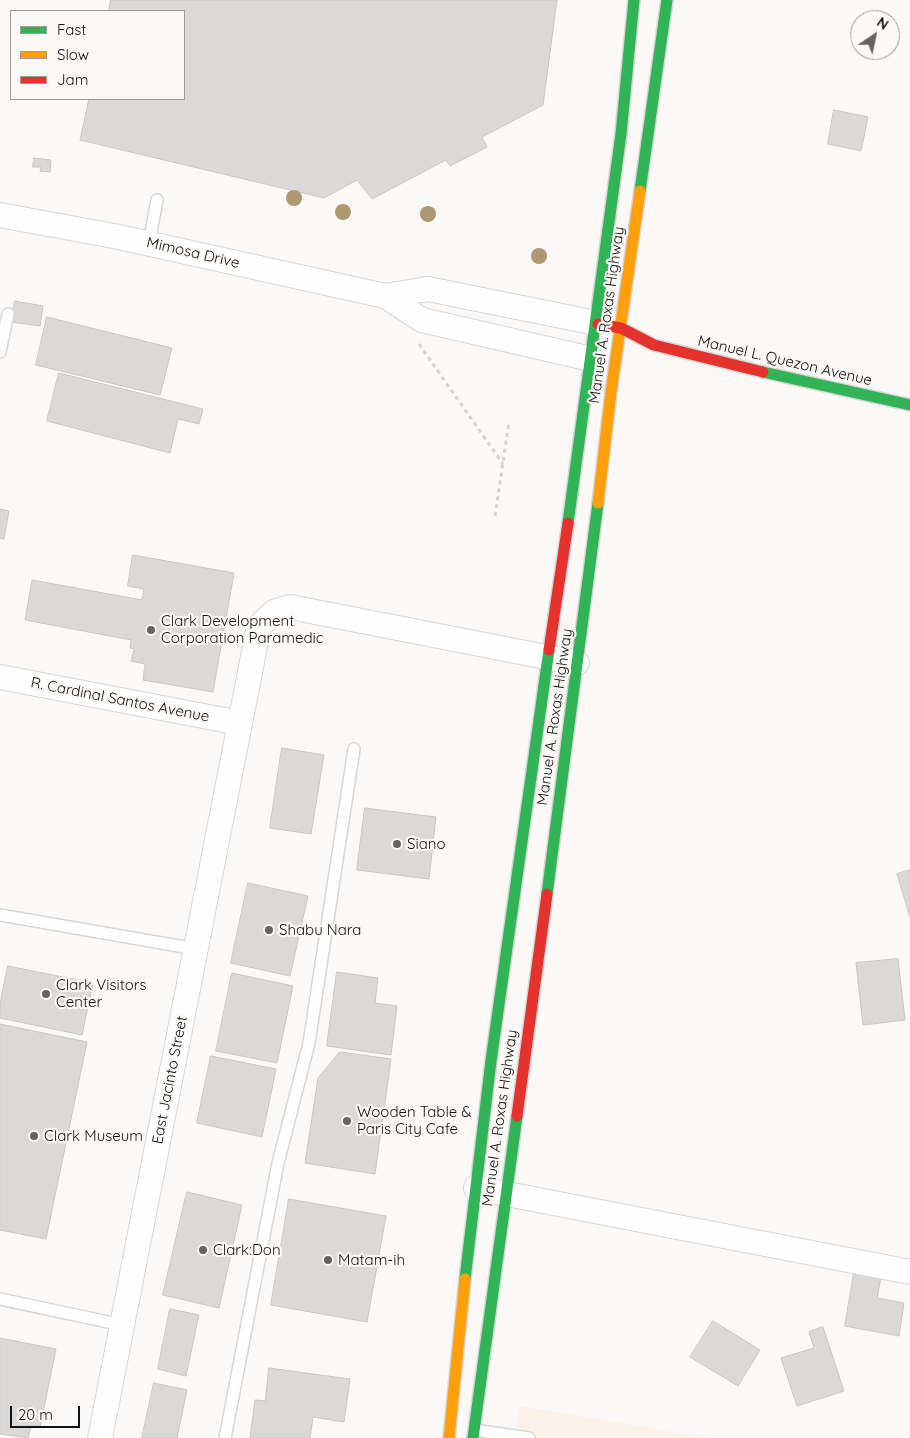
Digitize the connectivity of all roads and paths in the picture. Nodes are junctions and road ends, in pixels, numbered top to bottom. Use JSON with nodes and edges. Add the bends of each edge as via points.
{"nodes":[{"id":1,"x":634,"y":0,"type":"edge"},
{"id":2,"x":666,"y":0,"type":"edge"},
{"id":3,"x":157,"y":200,"type":"dead end"},
{"id":4,"x":0,"y":215,"type":"edge"},
{"id":5,"x":149,"y":243,"type":"junction"},
{"id":6,"x":385,"y":296,"type":"junction"},
{"id":7,"x":8,"y":314,"type":"dead end"},
{"id":8,"x":417,"y":316,"type":"junction"},
{"id":9,"x":596,"y":323,"type":"junction"},
{"id":10,"x":621,"y":328,"type":"junction"},
{"id":11,"x":654,"y":345,"type":"junction"},
{"id":12,"x":0,"y":352,"type":"edge"},
{"id":13,"x":591,"y":359,"type":"junction"},
{"id":14,"x":617,"y":363,"type":"junction"},
{"id":15,"x":910,"y":405,"type":"edge"},
{"id":16,"x":509,"y":422,"type":"dead end"},
{"id":17,"x":503,"y":464,"type":"junction"},
{"id":18,"x":495,"y":516,"type":"dead end"},
{"id":19,"x":549,"y":657,"type":"junction"},
{"id":20,"x":577,"y":663,"type":"junction"},
{"id":21,"x":0,"y":678,"type":"edge"},
{"id":22,"x":240,"y":723,"type":"junction"},
{"id":23,"x":354,"y":749,"type":"dead end"},
{"id":24,"x":0,"y":914,"type":"edge"},
{"id":25,"x":196,"y":949,"type":"junction"},
{"id":26,"x":476,"y":1188,"type":"junction"},
{"id":27,"x":505,"y":1193,"type":"junction"},
{"id":28,"x":910,"y":1272,"type":"edge"},
{"id":29,"x":0,"y":1299,"type":"edge"},
{"id":30,"x":122,"y":1325,"type":"junction"},
{"id":31,"x":449,"y":1432,"type":"edge"},
{"id":32,"x":473,"y":1434,"type":"edge"},
{"id":33,"x":100,"y":1438,"type":"edge"},
{"id":34,"x":225,"y":1438,"type":"edge"},
{"id":35,"x":529,"y":1438,"type":"edge"}],
"edges":[{"from":1,"to":9,"type":"main road","name":"Manuel A. Roxas Highway","via":[[622,134]]},
{"from":2,"to":10,"type":"main road","name":"Manuel A. Roxas Highway"},
{"from":3,"to":5,"type":"lane"},
{"from":4,"to":5,"type":"street","name":"Mimosa Drive"},
{"from":5,"to":6,"type":"street","name":"Mimosa Drive"},
{"from":6,"to":8,"type":"street","name":"Mimosa Drive"},
{"from":6,"to":9,"type":"street","name":"Mimosa Drive","via":[[428,289]]},
{"from":7,"to":12,"type":"lane"},
{"from":8,"to":13,"type":"street","name":"Mimosa Drive"},
{"from":8,"to":17,"type":"path","via":[[416,340]]},
{"from":9,"to":10,"type":"main road","name":"Manuel L. Quezon Avenue"},
{"from":9,"to":13,"type":"main road","name":"Manuel A. Roxas Highway"},
{"from":10,"to":11,"type":"main road","name":"Manuel L. Quezon Avenue"},
{"from":10,"to":14,"type":"main road","name":"Manuel A. Roxas Highway"},
{"from":11,"to":14,"type":"main road"},
{"from":11,"to":15,"type":"main road","name":"Manuel L. Quezon Avenue"},
{"from":13,"to":14,"type":"main road"},
{"from":13,"to":19,"type":"main road","name":"Manuel A. Roxas Highway"},
{"from":14,"to":20,"type":"main road","name":"Manuel A. Roxas Highway"},
{"from":16,"to":17,"type":"path"},
{"from":17,"to":18,"type":"path"},
{"from":19,"to":20,"type":"street","name":"East Jacinto Street"},
{"from":19,"to":22,"type":"street","name":"East Jacinto Street","via":[[290,606],[274,612],[260,626]]},
{"from":19,"to":26,"type":"main road","name":"Manuel A. Roxas Highway","via":[[495,1030]]},
{"from":20,"to":27,"type":"main road","name":"Manuel A. Roxas Highway"},
{"from":21,"to":22,"type":"street","name":"R. Cardinal Santos Avenue"},
{"from":22,"to":25,"type":"street","name":"East Jacinto Street"},
{"from":23,"to":34,"type":"lane","via":[[309,1043],[278,1163]]},
{"from":24,"to":25,"type":"lane"},
{"from":25,"to":30,"type":"street","name":"East Jacinto Street"},
{"from":26,"to":27,"type":"street"},
{"from":26,"to":31,"type":"main road","name":"Manuel A. Roxas Highway"},
{"from":27,"to":28,"type":"street"},
{"from":27,"to":32,"type":"main road","name":"Manuel A. Roxas Highway"},
{"from":29,"to":30,"type":"lane"},
{"from":30,"to":33,"type":"street","name":"East Jacinto Street"},
{"from":31,"to":32,"type":"lane"},
{"from":32,"to":35,"type":"lane"}]}
